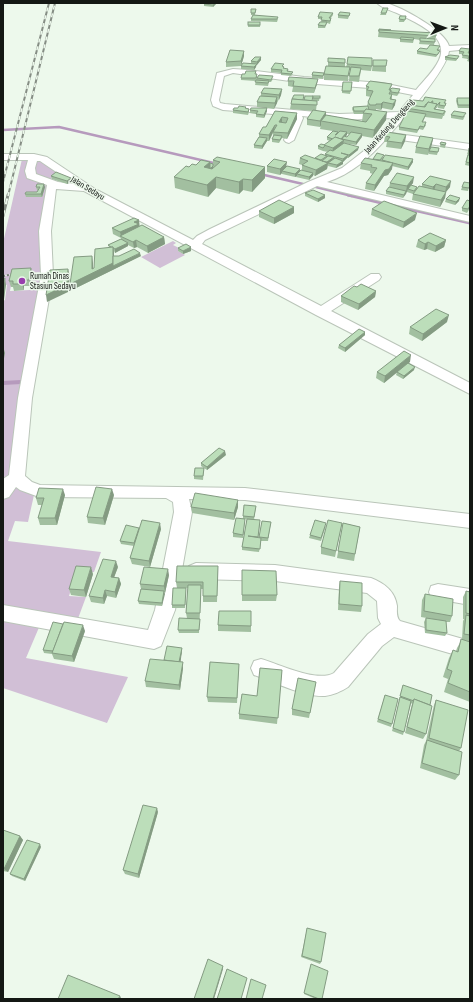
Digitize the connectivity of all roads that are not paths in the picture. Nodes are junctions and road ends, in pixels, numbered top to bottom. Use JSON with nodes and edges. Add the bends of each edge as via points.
{"nodes":[{"id":1,"x":380,"y":3,"type":"edge"},
{"id":2,"x":470,"y":46,"type":"edge"},
{"id":3,"x":446,"y":49,"type":"junction"},
{"id":4,"x":418,"y":93,"type":"junction"},
{"id":5,"x":287,"y":112,"type":"junction"},
{"id":6,"x":400,"y":115,"type":"junction"},
{"id":7,"x":383,"y":135,"type":"junction"},
{"id":8,"x":289,"y":140,"type":"edge"},
{"id":9,"x":470,"y":147,"type":"edge"},
{"id":10,"x":3,"y":157,"type":"edge"},
{"id":11,"x":34,"y":157,"type":"junction"},
{"id":12,"x":316,"y":183,"type":"junction"},
{"id":13,"x":56,"y":185,"type":"junction"},
{"id":14,"x":91,"y":191,"type":"junction"},
{"id":15,"x":470,"y":219,"type":"edge"},
{"id":16,"x":216,"y":230,"type":"junction"},
{"id":17,"x":171,"y":233,"type":"junction"},
{"id":18,"x":197,"y":247,"type":"junction"},
{"id":19,"x":375,"y":277,"type":"dead end"},
{"id":20,"x":321,"y":312,"type":"junction"},
{"id":21,"x":470,"y":389,"type":"edge"},
{"id":22,"x":17,"y":478,"type":"junction"},
{"id":23,"x":167,"y":492,"type":"junction"},
{"id":24,"x":3,"y":493,"type":"edge"},
{"id":25,"x":470,"y":521,"type":"edge"},
{"id":26,"x":172,"y":570,"type":"junction"},
{"id":27,"x":438,"y":592,"type":"dead end"},
{"id":28,"x":470,"y":597,"type":"edge"},
{"id":29,"x":3,"y":613,"type":"edge"},
{"id":30,"x":392,"y":627,"type":"junction"},
{"id":31,"x":470,"y":650,"type":"edge"},
{"id":32,"x":261,"y":668,"type":"edge"}],
"edges":[{"from":1,"to":3,"type":"street","via":[[425,26],[445,43]]},
{"from":2,"to":3,"type":"street"},
{"from":3,"to":4,"type":"street","name":"Jalan Kedung Dengkeng","via":[[445,56]]},
{"from":4,"to":5,"type":"street","via":[[382,86],[304,80],[248,72],[233,71],[220,75],[214,100],[219,106]]},
{"from":4,"to":6,"type":"street","name":"Jalan Kedung Dengkeng"},
{"from":5,"to":6,"type":"street","via":[[352,117]]},
{"from":5,"to":8,"type":"street","via":[[298,118]]},
{"from":6,"to":7,"type":"street","name":"Jalan Kedung Dengkeng"},
{"from":7,"to":9,"type":"street"},
{"from":7,"to":12,"type":"street","name":"Jalan Kedung Dengkeng","via":[[346,170]]},
{"from":10,"to":11,"type":"street","name":"Jalan Sedayu"},
{"from":11,"to":13,"type":"street","via":[[29,172],[31,176]]},
{"from":11,"to":14,"type":"street","name":"Jalan Sedayu","via":[[45,160]]},
{"from":12,"to":15,"type":"street"},
{"from":12,"to":16,"type":"street","name":"Jalan Kedung Dengkeng"},
{"from":13,"to":14,"type":"street"},
{"from":13,"to":22,"type":"street","via":[[51,189],[45,231],[47,275],[25,398]]},
{"from":14,"to":17,"type":"street","name":"Jalan Sedayu"},
{"from":16,"to":17,"type":"street","via":[[192,235]]},
{"from":16,"to":18,"type":"street","via":[[198,240]]},
{"from":17,"to":18,"type":"street","name":"Jalan Sedayu"},
{"from":18,"to":20,"type":"street","name":"Jalan Sedayu"},
{"from":19,"to":20,"type":"street"},
{"from":20,"to":21,"type":"street","name":"Jalan Sedayu"},
{"from":22,"to":23,"type":"street","via":[[26,486],[39,490]]},
{"from":22,"to":24,"type":"street","via":[[8,484]]},
{"from":23,"to":25,"type":"street","via":[[245,494]]},
{"from":23,"to":26,"type":"street","via":[[183,502]]},
{"from":26,"to":29,"type":"street","via":[[165,610],[154,640]]},
{"from":26,"to":30,"type":"street","via":[[275,573],[372,586],[384,593],[387,599]]},
{"from":27,"to":28,"type":"street"},
{"from":30,"to":31,"type":"street","via":[[398,631]]},
{"from":30,"to":32,"type":"street","via":[[374,640],[335,684],[314,684]]}]}
